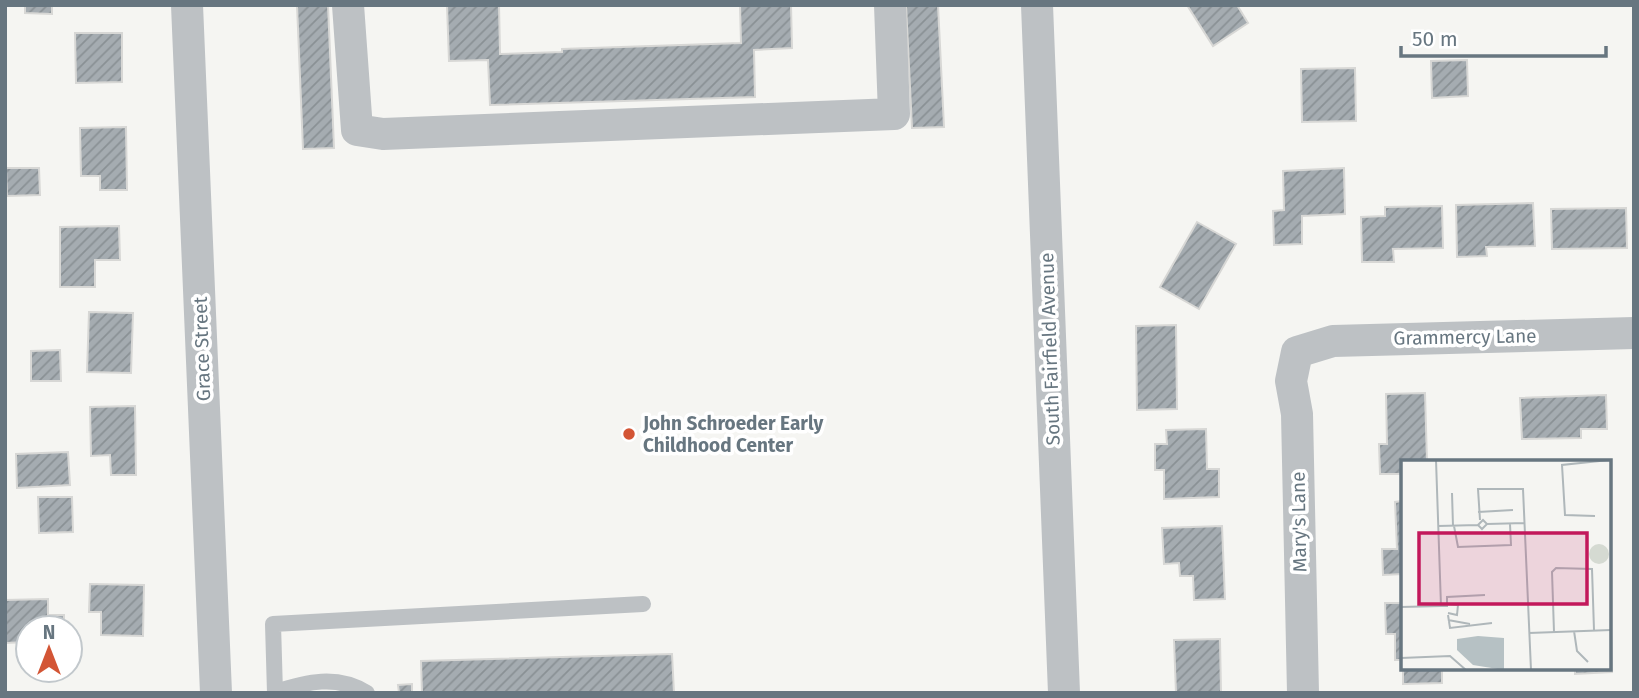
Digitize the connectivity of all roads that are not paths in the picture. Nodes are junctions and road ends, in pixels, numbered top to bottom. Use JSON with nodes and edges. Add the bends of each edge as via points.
{"nodes":[{"id":1,"x":187,"y":5,"type":"edge"},
{"id":2,"x":348,"y":5,"type":"edge"},
{"id":3,"x":890,"y":5,"type":"edge"},
{"id":4,"x":1037,"y":5,"type":"edge"},
{"id":5,"x":1634,"y":333,"type":"edge"},
{"id":6,"x":1297,"y":352,"type":"joint"},
{"id":7,"x":643,"y":604,"type":"dead end"},
{"id":8,"x":275,"y":692,"type":"edge"},
{"id":9,"x":216,"y":693,"type":"edge"},
{"id":10,"x":367,"y":693,"type":"edge"},
{"id":11,"x":1064,"y":693,"type":"edge"},
{"id":12,"x":1303,"y":693,"type":"edge"}],
"edges":[{"from":1,"to":9,"type":"street","name":"Grace Street"},
{"from":2,"to":3,"type":"street","via":[[357,130],[383,134],[894,114]]},
{"from":4,"to":11,"type":"street","name":"South Fairfield Avenue"},
{"from":5,"to":6,"type":"street","name":"Grammercy Lane","via":[[1333,341]]},
{"from":6,"to":12,"type":"street","name":"Mary's Lane","via":[[1290,381],[1297,414]]},
{"from":7,"to":8,"type":"lane","via":[[273,624]]},
{"from":8,"to":10,"type":"lane","via":[[328,680]]}]}
